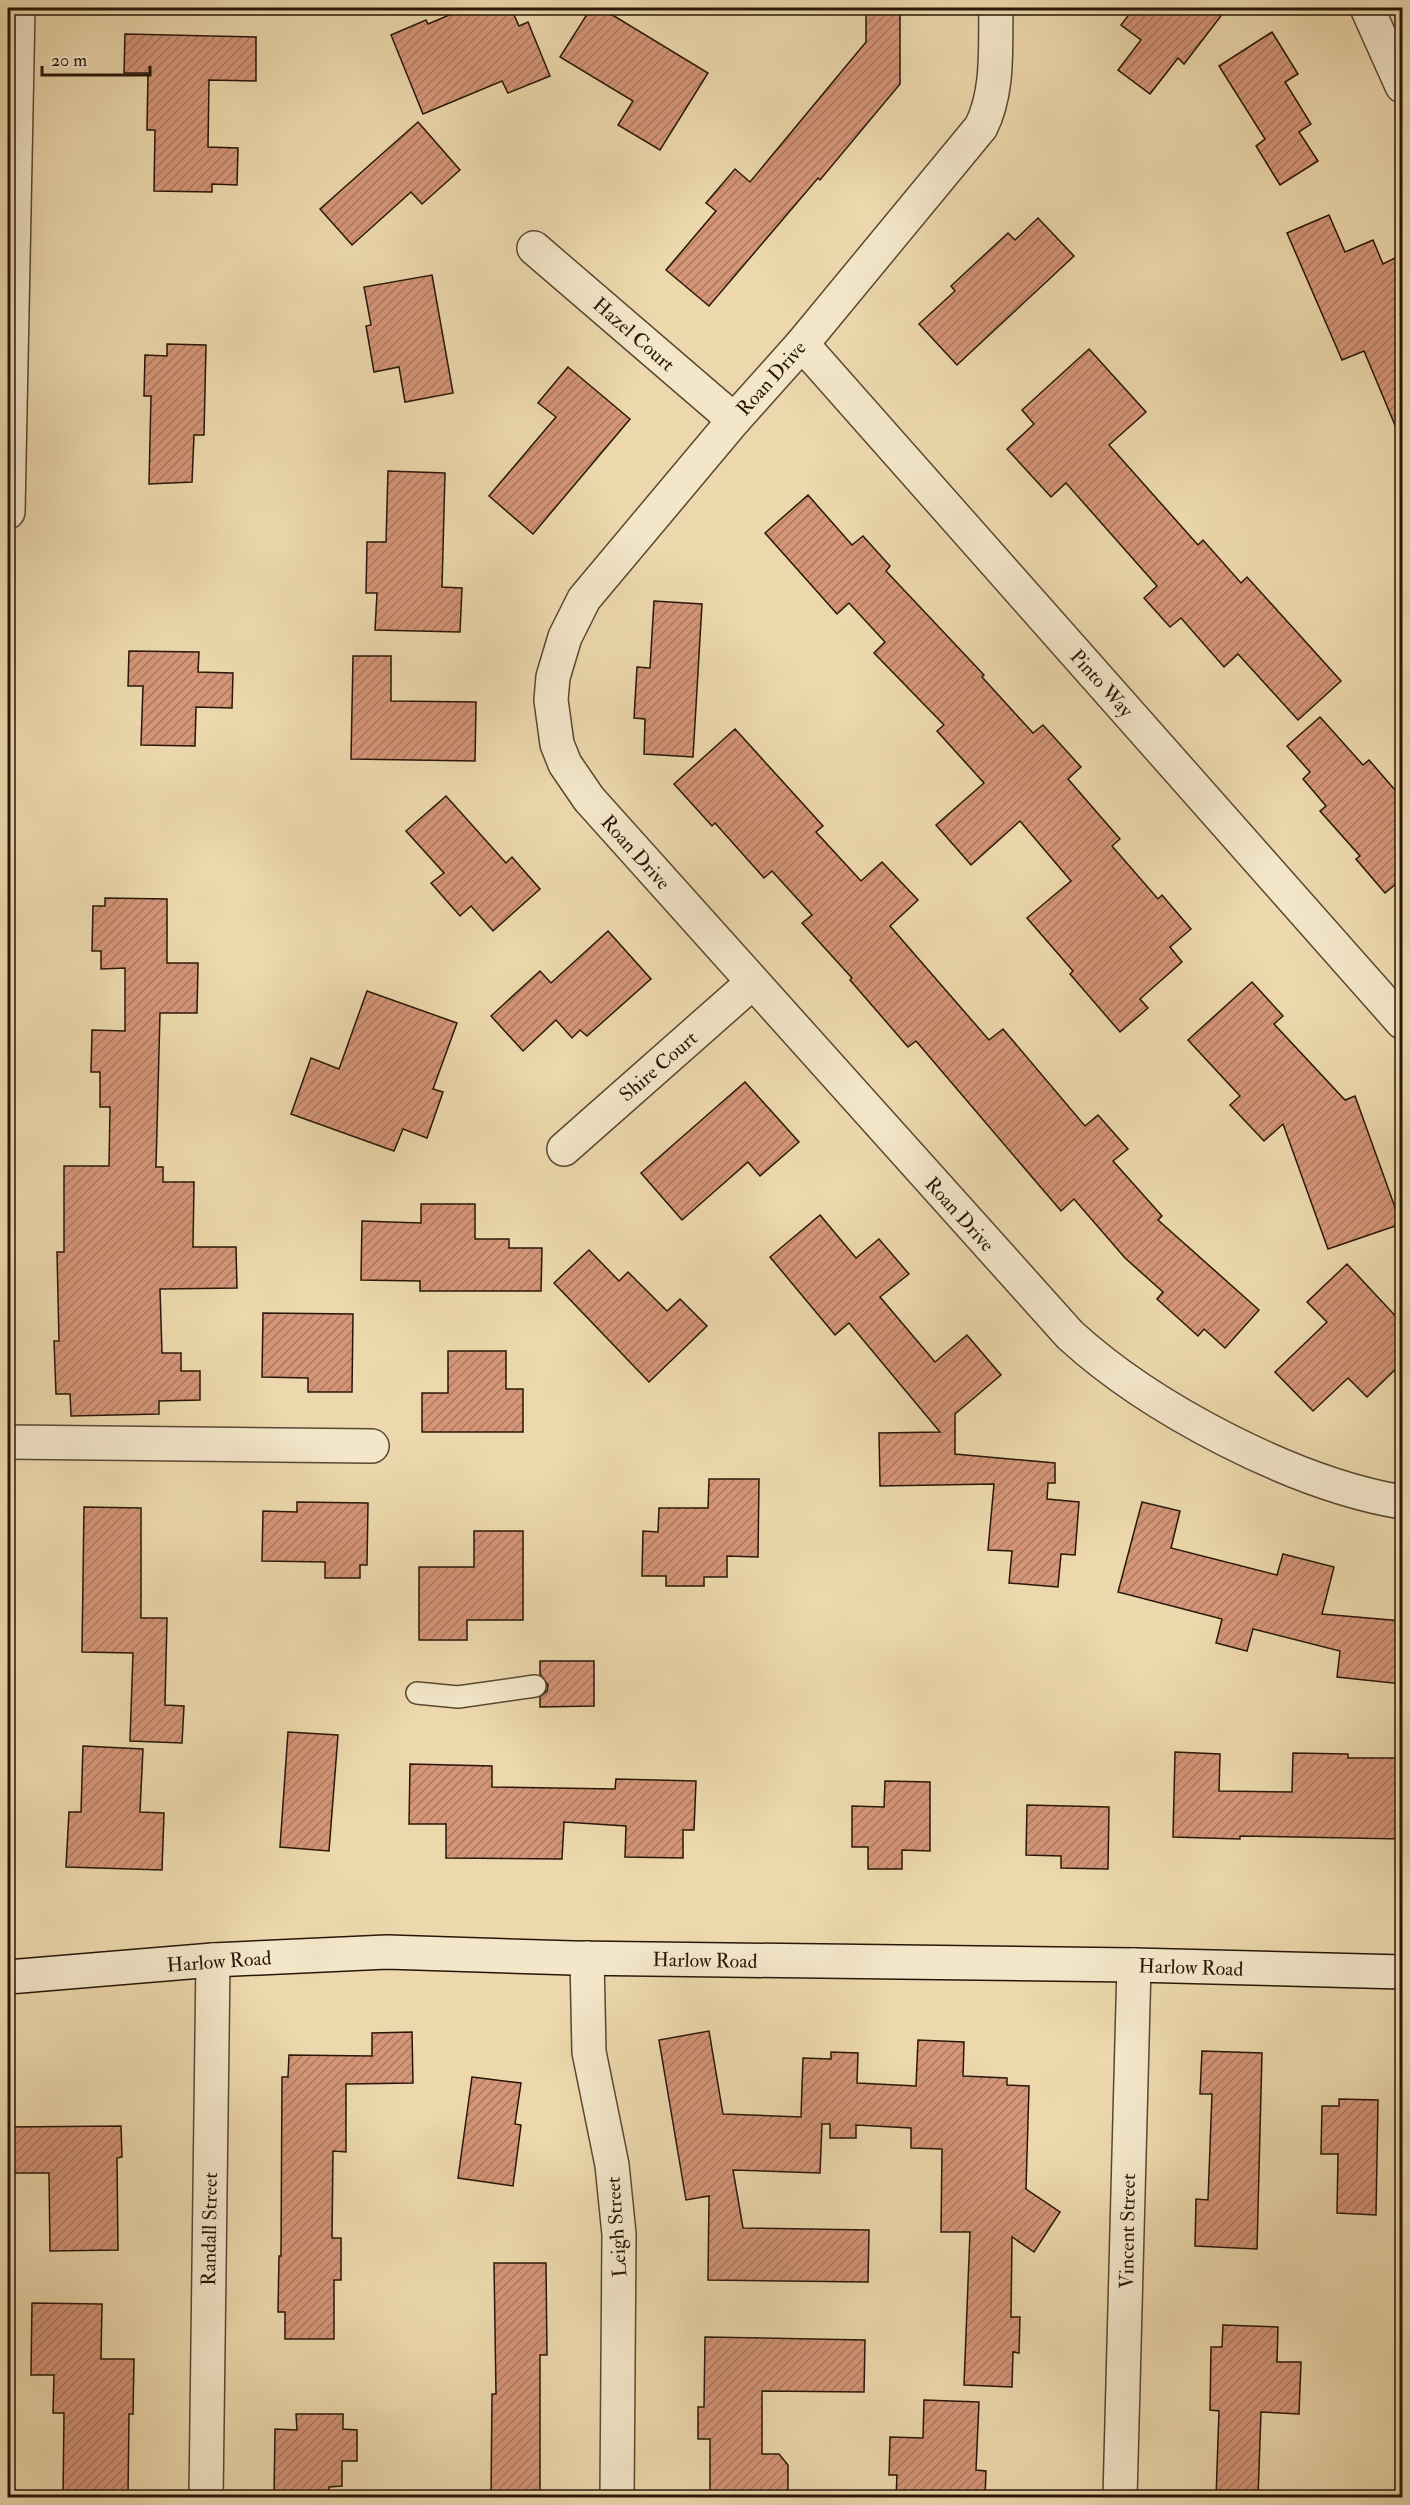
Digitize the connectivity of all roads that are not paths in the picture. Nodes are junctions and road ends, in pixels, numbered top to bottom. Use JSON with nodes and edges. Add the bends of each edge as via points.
{"nodes":[{"id":1,"x":18,"y":8,"type":"edge"},
{"id":2,"x":996,"y":8,"type":"edge"},
{"id":3,"x":1370,"y":8,"type":"edge"},
{"id":4,"x":1402,"y":86,"type":"edge"},
{"id":5,"x":534,"y":248,"type":"dead end"},
{"id":6,"x":802,"y":344,"type":"junction"},
{"id":7,"x":734,"y":420,"type":"junction"},
{"id":8,"x":8,"y":512,"type":"edge"},
{"id":9,"x":752,"y":983,"type":"junction"},
{"id":10,"x":1402,"y":1023,"type":"edge"},
{"id":11,"x":564,"y":1149,"type":"dead end"},
{"id":12,"x":8,"y":1442,"type":"edge"},
{"id":13,"x":372,"y":1446,"type":"dead end"},
{"id":14,"x":1402,"y":1502,"type":"edge"},
{"id":15,"x":535,"y":1686,"type":"dead end"},
{"id":16,"x":417,"y":1693,"type":"dead end"},
{"id":17,"x":587,"y":1958,"type":"junction"},
{"id":18,"x":213,"y":1960,"type":"junction"},
{"id":19,"x":1134,"y":1965,"type":"junction"},
{"id":20,"x":1402,"y":1972,"type":"edge"},
{"id":21,"x":8,"y":1977,"type":"edge"},
{"id":22,"x":206,"y":2498,"type":"edge"},
{"id":23,"x":616,"y":2498,"type":"edge"},
{"id":24,"x":1120,"y":2498,"type":"edge"}],
"edges":[{"from":1,"to":8,"type":"street"},
{"from":2,"to":6,"type":"street","name":"Roan Drive","via":[[993,93],[981,127]]},
{"from":3,"to":4,"type":"street"},
{"from":5,"to":7,"type":"street","name":"Hazel Court"},
{"from":6,"to":7,"type":"street","name":"Roan Drive"},
{"from":6,"to":10,"type":"street","name":"Pinto Way"},
{"from":7,"to":9,"type":"street","name":"Roan Drive","via":[[584,599],[565,637],[553,677],[551,700],[557,744],[576,783]]},
{"from":9,"to":11,"type":"street","name":"Shire Court"},
{"from":9,"to":14,"type":"street","name":"Roan Drive","via":[[1096,1359],[1131,1384],[1244,1448],[1340,1486]]},
{"from":12,"to":13,"type":"street"},
{"from":15,"to":16,"type":"lane","via":[[458,1697]]},
{"from":17,"to":18,"type":"street","name":"Harlow Road","via":[[387,1952]]},
{"from":17,"to":19,"type":"street","name":"Harlow Road"},
{"from":17,"to":23,"type":"street","name":"Leigh Street","via":[[589,2052],[612,2165],[619,2234]]},
{"from":18,"to":21,"type":"street","name":"Harlow Road"},
{"from":18,"to":22,"type":"street","name":"Randall Street"},
{"from":19,"to":20,"type":"street","name":"Harlow Road"},
{"from":19,"to":24,"type":"street","name":"Vincent Street"}]}
